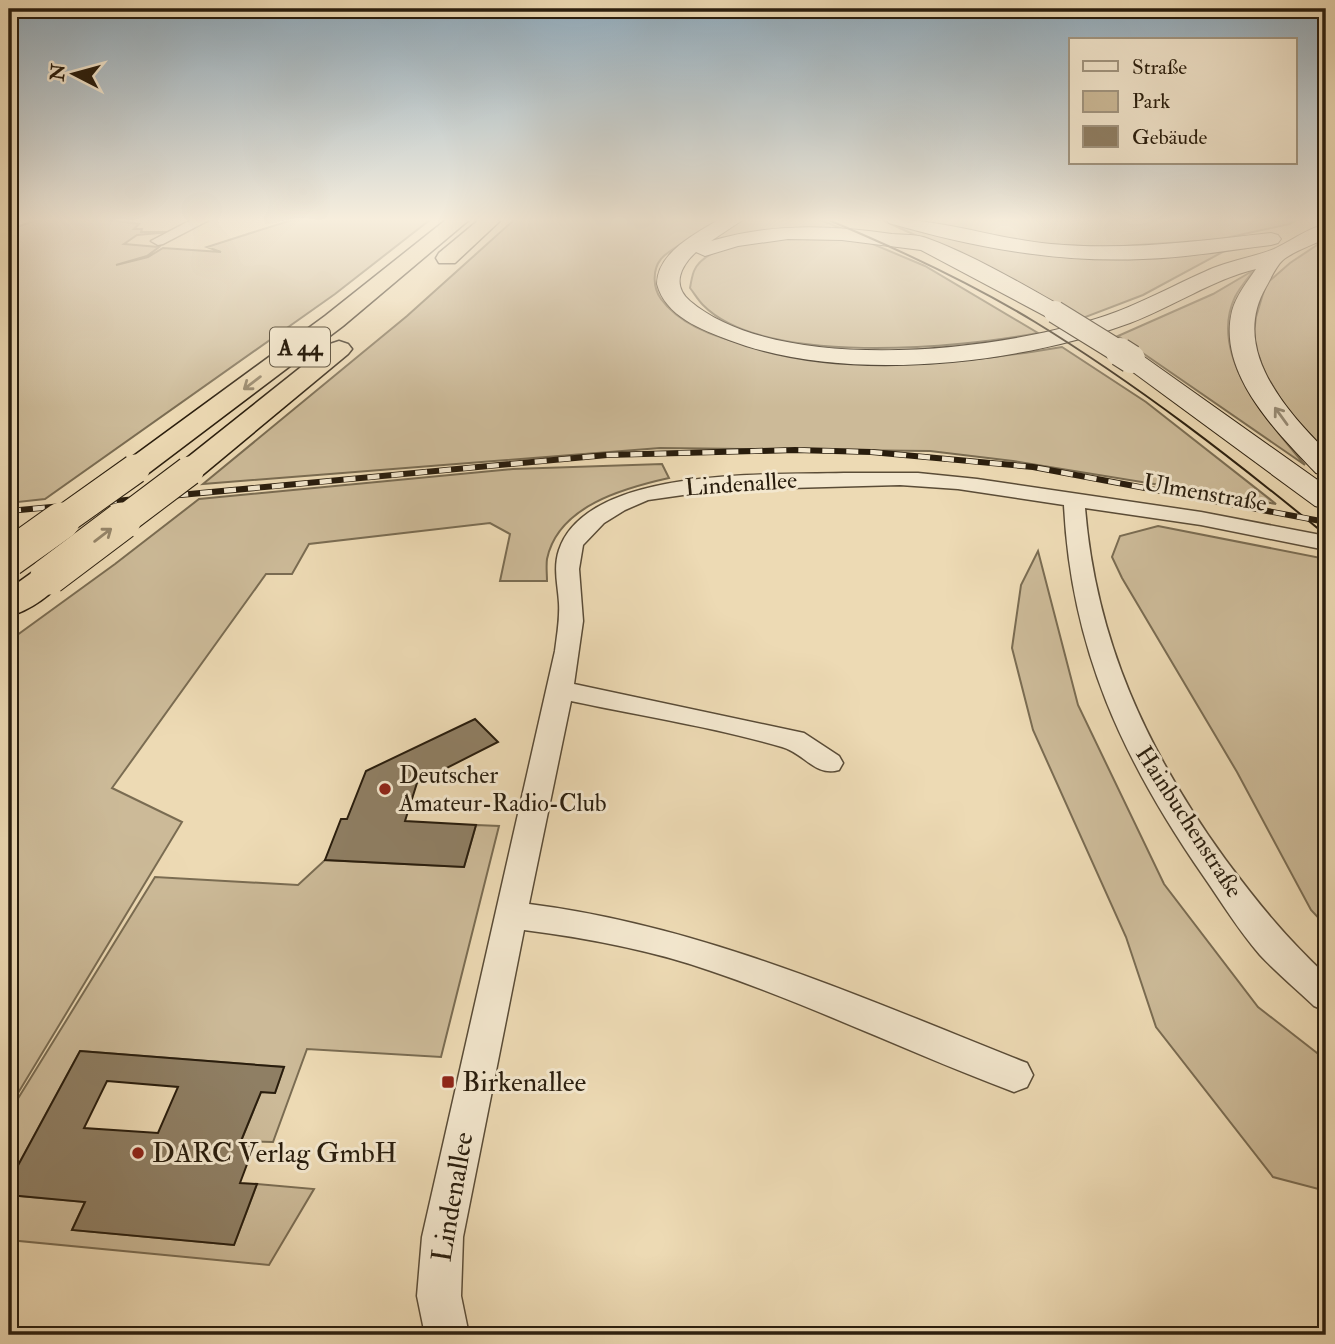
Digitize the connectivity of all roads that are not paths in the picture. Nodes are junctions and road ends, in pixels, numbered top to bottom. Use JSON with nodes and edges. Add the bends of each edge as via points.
{"nodes":[{"id":1,"x":383,"y":282,"type":"edge"},
{"id":2,"x":420,"y":282,"type":"edge"},
{"id":3,"x":668,"y":282,"type":"edge"},
{"id":4,"x":998,"y":282,"type":"edge"},
{"id":5,"x":1203,"y":282,"type":"edge"},
{"id":6,"x":1257,"y":282,"type":"edge"},
{"id":7,"x":414,"y":287,"type":"dead end"},
{"id":8,"x":362,"y":330,"type":"dead end"},
{"id":9,"x":1326,"y":467,"type":"edge"},
{"id":10,"x":1073,"y":499,"type":"junction"},
{"id":11,"x":1326,"y":500,"type":"edge"},
{"id":12,"x":1326,"y":543,"type":"edge"},
{"id":13,"x":9,"y":558,"type":"edge"},
{"id":14,"x":9,"y":605,"type":"edge"},
{"id":15,"x":560,"y":690,"type":"junction"},
{"id":16,"x":829,"y":763,"type":"dead end"},
{"id":17,"x":511,"y":915,"type":"junction"},
{"id":18,"x":1326,"y":996,"type":"edge"},
{"id":19,"x":1014,"y":1075,"type":"dead end"},
{"id":20,"x":447,"y":1335,"type":"edge"}],
"edges":[{"from":1,"to":13,"type":"highway","number":"A 44","one_way":true,"bridge":true},
{"from":2,"to":7,"type":"highway"},
{"from":3,"to":5,"type":"main road","via":[[678,303],[709,324],[743,337],[832,354],[888,357],[985,351],[1067,334],[1131,314]]},
{"from":4,"to":11,"type":"main road","bridge":true,"via":[[1131,359]]},
{"from":9,"to":6,"type":"main road","one_way":true,"via":[[1262,391],[1247,361],[1241,334],[1244,311]]},
{"from":14,"to":8,"type":"highway","number":"A 44","one_way":true,"bridge":true,"via":[[188,471]]},
{"from":10,"to":12,"type":"street","name":"Ulmenstraße","via":[[1151,508]]},
{"from":10,"to":15,"type":"street","name":"Lindenallee","via":[[918,479],[838,479],[691,485],[625,501],[575,539],[566,565],[571,605]]},
{"from":10,"to":18,"type":"street","name":"Hainbuchenstraße","via":[[1078,561],[1094,634],[1146,762],[1198,846],[1270,943]]},
{"from":15,"to":16,"type":"street","via":[[794,740]]},
{"from":15,"to":17,"type":"street","name":"Lindenallee"},
{"from":17,"to":19,"type":"street","via":[[579,925],[713,958]]},
{"from":17,"to":20,"type":"street","name":"Lindenallee","via":[[439,1256],[439,1312]]}]}
